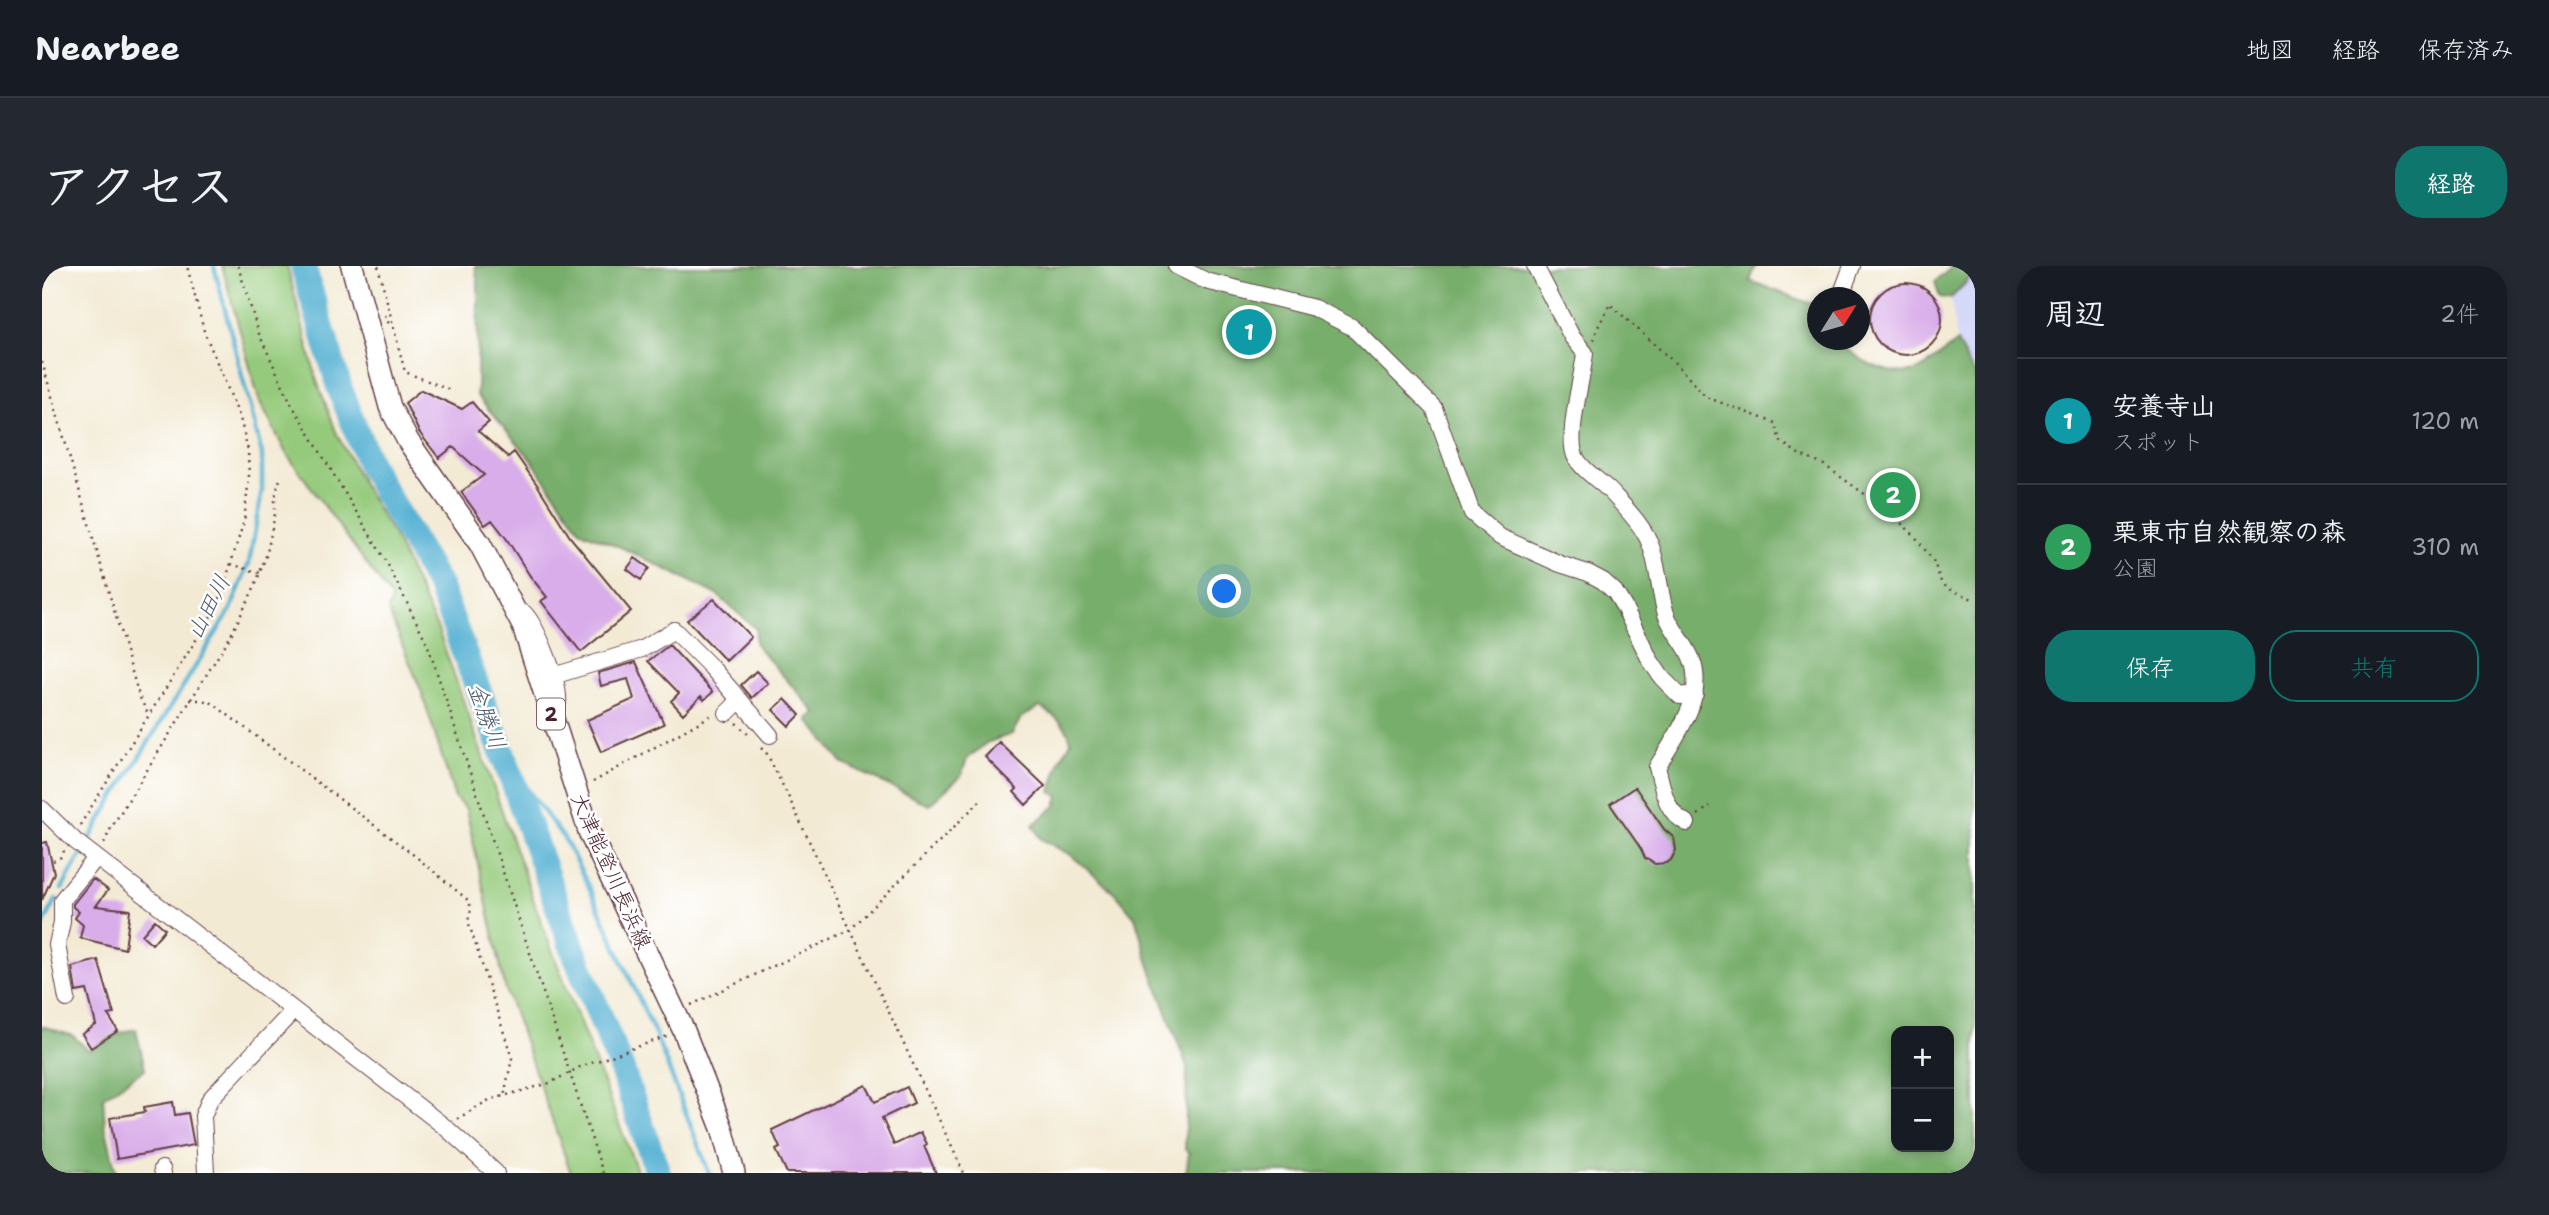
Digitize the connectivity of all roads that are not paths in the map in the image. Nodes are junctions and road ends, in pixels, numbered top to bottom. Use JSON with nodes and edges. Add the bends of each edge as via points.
{"nodes":[{"id":1,"x":352,"y":266,"type":"edge"},
{"id":2,"x":1176,"y":266,"type":"edge"},
{"id":3,"x":1535,"y":266,"type":"edge"},
{"id":4,"x":1852,"y":266,"type":"edge"},
{"id":5,"x":1844,"y":287,"type":"edge"},
{"id":6,"x":512,"y":603,"type":"junction"},
{"id":7,"x":553,"y":676,"type":"junction"},
{"id":8,"x":1695,"y":694,"type":"junction"},
{"id":9,"x":740,"y":700,"type":"junction"},
{"id":10,"x":727,"y":713,"type":"road end"},
{"id":11,"x":552,"y":717,"type":"junction"},
{"id":12,"x":765,"y":740,"type":"road end"},
{"id":13,"x":42,"y":809,"type":"edge"},
{"id":14,"x":1687,"y":823,"type":"dead end"},
{"id":15,"x":94,"y":856,"type":"junction"},
{"id":16,"x":67,"y":999,"type":"dead end"},
{"id":17,"x":293,"y":1010,"type":"junction"},
{"id":18,"x":206,"y":1173,"type":"edge"},
{"id":19,"x":496,"y":1173,"type":"edge"},
{"id":20,"x":734,"y":1173,"type":"edge"}],
"edges":[{"from":1,"to":6,"type":"main road","name":"大津能登川長浜線","number":"2","via":[[390,407],[408,441],[480,544]]},
{"from":2,"to":8,"type":"street","via":[[1206,281],[1314,308],[1352,327],[1434,408],[1472,513],[1500,537],[1603,581],[1615,592],[1662,678],[1680,696]]},
{"from":3,"to":8,"type":"street","via":[[1585,353],[1573,426],[1575,457],[1644,532],[1666,614],[1691,657]]},
{"from":4,"to":5,"type":"street"},
{"from":6,"to":7,"type":"street","via":[[530,619]]},
{"from":6,"to":11,"type":"main road","name":"大津能登川長浜線","number":"2"},
{"from":7,"to":9,"type":"street","via":[[642,649],[674,630]]},
{"from":7,"to":11,"type":"street","via":[[558,702]]},
{"from":8,"to":14,"type":"street","via":[[1657,767],[1667,804]]},
{"from":9,"to":10,"type":"street"},
{"from":9,"to":12,"type":"street"},
{"from":11,"to":20,"type":"main road","name":"大津能登川長浜線","number":"2","via":[[590,834],[676,1012],[722,1128]]},
{"from":13,"to":15,"type":"street"},
{"from":15,"to":16,"type":"street","via":[[62,900],[57,945]]},
{"from":15,"to":17,"type":"street"},
{"from":17,"to":18,"type":"street","via":[[210,1099],[203,1116]]},
{"from":17,"to":19,"type":"street","via":[[445,1127]]}]}
